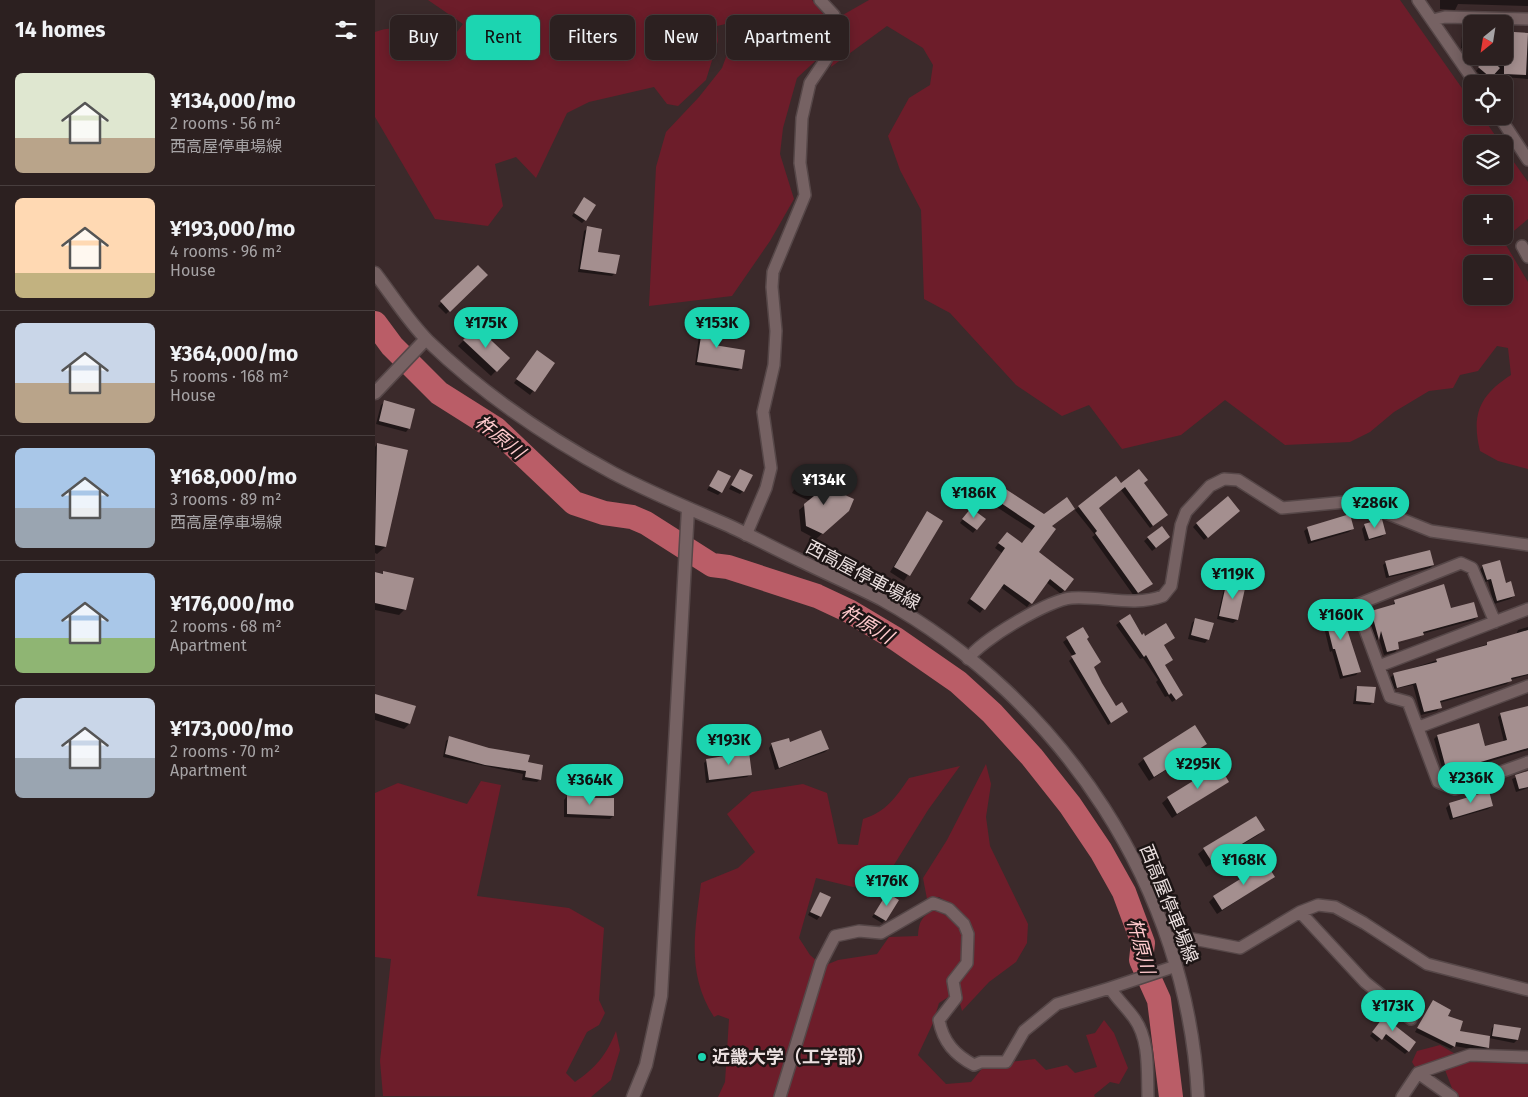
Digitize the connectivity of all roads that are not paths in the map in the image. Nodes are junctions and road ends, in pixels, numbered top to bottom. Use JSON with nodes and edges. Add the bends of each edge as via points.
{"nodes":[{"id":1,"x":820,"y":0,"type":"edge"},
{"id":2,"x":1418,"y":0,"type":"edge"},
{"id":3,"x":1528,"y":18,"type":"edge"},
{"id":4,"x":1433,"y":20,"type":"junction"},
{"id":5,"x":1471,"y":75,"type":"edge"},
{"id":6,"x":1505,"y":125,"type":"edge"},
{"id":7,"x":1528,"y":160,"type":"edge"},
{"id":8,"x":1522,"y":246,"type":"dead end"},
{"id":9,"x":1528,"y":257,"type":"edge"},
{"id":10,"x":375,"y":273,"type":"edge"},
{"id":11,"x":426,"y":339,"type":"junction"},
{"id":12,"x":375,"y":394,"type":"edge"},
{"id":13,"x":688,"y":509,"type":"junction"},
{"id":14,"x":746,"y":535,"type":"junction"},
{"id":15,"x":1528,"y":545,"type":"edge"},
{"id":16,"x":1528,"y":609,"type":"edge"},
{"id":17,"x":1495,"y":622,"type":"junction"},
{"id":18,"x":969,"y":659,"type":"junction"},
{"id":19,"x":1379,"y":666,"type":"junction"},
{"id":20,"x":1528,"y":686,"type":"edge"},
{"id":21,"x":1419,"y":727,"type":"junction"},
{"id":22,"x":1528,"y":762,"type":"edge"},
{"id":23,"x":1299,"y":912,"type":"junction"},
{"id":24,"x":1168,"y":938,"type":"junction"},
{"id":25,"x":1176,"y":966,"type":"junction"},
{"id":26,"x":1110,"y":988,"type":"junction"},
{"id":27,"x":1528,"y":990,"type":"edge"},
{"id":28,"x":1411,"y":1019,"type":"dead end"},
{"id":29,"x":1528,"y":1057,"type":"edge"},
{"id":30,"x":1418,"y":1073,"type":"junction"},
{"id":31,"x":633,"y":1097,"type":"edge"},
{"id":32,"x":780,"y":1097,"type":"edge"},
{"id":33,"x":1148,"y":1097,"type":"edge"},
{"id":34,"x":1198,"y":1097,"type":"edge"},
{"id":35,"x":1402,"y":1097,"type":"edge"},
{"id":36,"x":1452,"y":1097,"type":"edge"}],
"edges":[{"from":1,"to":14,"type":"street","via":[[833,15],[837,30],[833,49],[810,83],[802,118],[801,163],[805,195],[773,272],[776,339],[774,365],[763,412],[771,468]]},
{"from":2,"to":4,"type":"street"},
{"from":3,"to":4,"type":"street","via":[[1445,17]]},
{"from":4,"to":5,"type":"street"},
{"from":6,"to":7,"type":"street"},
{"from":8,"to":9,"type":"street"},
{"from":10,"to":11,"type":"main road","name":"西高屋停車場線"},
{"from":11,"to":12,"type":"main road"},
{"from":11,"to":13,"type":"main road","name":"西高屋停車場線","via":[[491,396],[546,435],[614,474]]},
{"from":13,"to":14,"type":"main road","name":"西高屋停車場線"},
{"from":13,"to":31,"type":"main road","via":[[661,996],[646,1065]]},
{"from":14,"to":18,"type":"main road","name":"西高屋停車場線","via":[[881,600]]},
{"from":15,"to":18,"type":"street","via":[[1431,532],[1356,501],[1282,508],[1237,480],[1224,479],[1211,486],[1186,512],[1171,586],[1163,596],[1140,601],[1071,598],[1052,602],[981,645]]},
{"from":16,"to":17,"type":"street"},
{"from":17,"to":19,"type":"street"},
{"from":17,"to":19,"type":"street","via":[[1473,568],[1461,562],[1356,605]]},
{"from":18,"to":24,"type":"main road","name":"西高屋停車場線","via":[[1039,722],[1080,771],[1118,830],[1144,879]]},
{"from":19,"to":21,"type":"street","via":[[1390,697],[1409,702]]},
{"from":20,"to":21,"type":"street"},
{"from":21,"to":22,"type":"street","via":[[1438,782],[1455,790]]},
{"from":23,"to":24,"type":"street","via":[[1240,948],[1183,937]]},
{"from":23,"to":27,"type":"street","via":[[1318,905],[1335,908],[1427,964]]},
{"from":23,"to":28,"type":"street","via":[[1365,982]]},
{"from":24,"to":25,"type":"main road","name":"西高屋停車場線"},
{"from":25,"to":26,"type":"street"},
{"from":25,"to":34,"type":"main road","name":"西高屋停車場線","via":[[1188,1012],[1197,1067]]},
{"from":26,"to":32,"type":"street","via":[[1057,1004],[1024,1031],[1007,1062],[973,1065],[948,1046],[939,1020],[956,998],[953,981],[967,964],[968,934],[964,924],[949,908],[933,903],[881,933],[859,931],[835,936],[821,963]]},
{"from":26,"to":33,"type":"street","via":[[1135,1019],[1145,1040]]},
{"from":29,"to":30,"type":"street","via":[[1470,1055]]},
{"from":30,"to":35,"type":"street"},
{"from":30,"to":36,"type":"street"}]}
